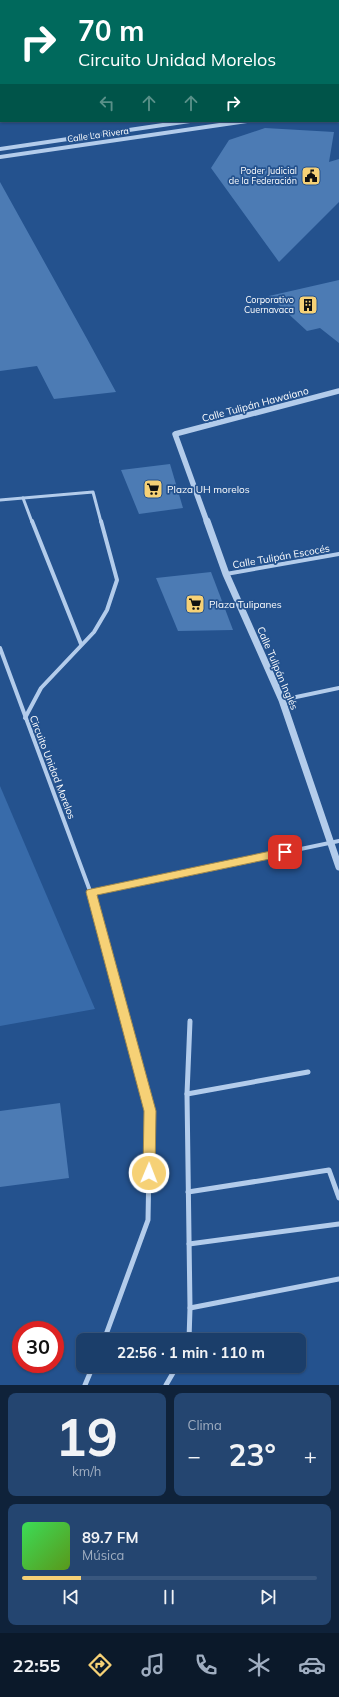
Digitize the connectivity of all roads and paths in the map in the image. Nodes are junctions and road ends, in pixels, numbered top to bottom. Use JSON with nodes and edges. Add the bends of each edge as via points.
{"nodes":[{"id":1,"x":183,"y":122,"type":"edge"},
{"id":2,"x":240,"y":122,"type":"edge"},
{"id":3,"x":8,"y":148,"type":"junction"},
{"id":4,"x":0,"y":149,"type":"edge"},
{"id":5,"x":13,"y":156,"type":"junction"},
{"id":6,"x":0,"y":157,"type":"edge"},
{"id":7,"x":339,"y":391,"type":"edge"},
{"id":8,"x":175,"y":434,"type":"joint"},
{"id":9,"x":23,"y":498,"type":"junction"},
{"id":10,"x":0,"y":500,"type":"edge"},
{"id":11,"x":339,"y":554,"type":"edge"},
{"id":12,"x":226,"y":574,"type":"junction"},
{"id":13,"x":81,"y":644,"type":"junction"},
{"id":14,"x":0,"y":648,"type":"edge"},
{"id":15,"x":339,"y":688,"type":"edge"},
{"id":16,"x":282,"y":700,"type":"junction"},
{"id":17,"x":25,"y":718,"type":"junction"},
{"id":18,"x":339,"y":841,"type":"edge"},
{"id":19,"x":330,"y":843,"type":"junction"},
{"id":20,"x":339,"y":867,"type":"edge"},
{"id":21,"x":91,"y":892,"type":"junction"},
{"id":22,"x":190,"y":1021,"type":"dead end"},
{"id":23,"x":308,"y":1072,"type":"dead end"},
{"id":24,"x":187,"y":1094,"type":"junction"},
{"id":25,"x":188,"y":1192,"type":"junction"},
{"id":26,"x":339,"y":1198,"type":"edge"},
{"id":27,"x":339,"y":1224,"type":"edge"},
{"id":28,"x":189,"y":1244,"type":"junction"},
{"id":29,"x":339,"y":1279,"type":"edge"},
{"id":30,"x":190,"y":1308,"type":"junction"},
{"id":31,"x":107,"y":1333,"type":"edge"},
{"id":32,"x":189,"y":1333,"type":"edge"},
{"id":33,"x":90,"y":1373,"type":"edge"},
{"id":34,"x":173,"y":1373,"type":"edge"},
{"id":35,"x":85,"y":1385,"type":"edge"},
{"id":36,"x":166,"y":1385,"type":"edge"}],
"edges":[{"from":1,"to":3,"type":"street","name":"Calle La Rivera"},
{"from":2,"to":5,"type":"street","name":"Calle La Rivera"},
{"from":3,"to":4,"type":"street","name":"Calle La Rivera"},
{"from":3,"to":5,"type":"street"},
{"from":5,"to":6,"type":"street","name":"Calle La Rivera"},
{"from":7,"to":8,"type":"street","name":"Calle Tulipán Hawaiano"},
{"from":8,"to":12,"type":"street","name":"Calle Tulipán Inglés"},
{"from":9,"to":10,"type":"street"},
{"from":9,"to":13,"type":"street"},
{"from":9,"to":13,"type":"street","via":[[93,492],[117,580],[107,610],[94,632]]},
{"from":11,"to":12,"type":"street","name":"Calle Tulipán Escocés"},
{"from":12,"to":16,"type":"street","name":"Calle Tulipán Inglés"},
{"from":13,"to":17,"type":"street","via":[[41,688]]},
{"from":14,"to":17,"type":"street","name":"Circuito Unidad Morelos"},
{"from":15,"to":16,"type":"street"},
{"from":16,"to":19,"type":"street","name":"Calle Tulipán Inglés"},
{"from":17,"to":21,"type":"street","name":"Circuito Unidad Morelos"},
{"from":18,"to":19,"type":"street"},
{"from":19,"to":20,"type":"street","name":"Calle Tulipán Inglés"},
{"from":19,"to":21,"type":"street"},
{"from":21,"to":31,"type":"street","name":"Circuito Unidad Morelos","via":[[150,1111],[148,1220]]},
{"from":22,"to":24,"type":"street"},
{"from":23,"to":24,"type":"street"},
{"from":24,"to":25,"type":"street"},
{"from":25,"to":26,"type":"street","via":[[328,1170]]},
{"from":25,"to":28,"type":"street"},
{"from":27,"to":28,"type":"street"},
{"from":28,"to":30,"type":"street"},
{"from":29,"to":30,"type":"street"},
{"from":30,"to":32,"type":"street"},
{"from":33,"to":35,"type":"street"},
{"from":34,"to":36,"type":"street"}]}
